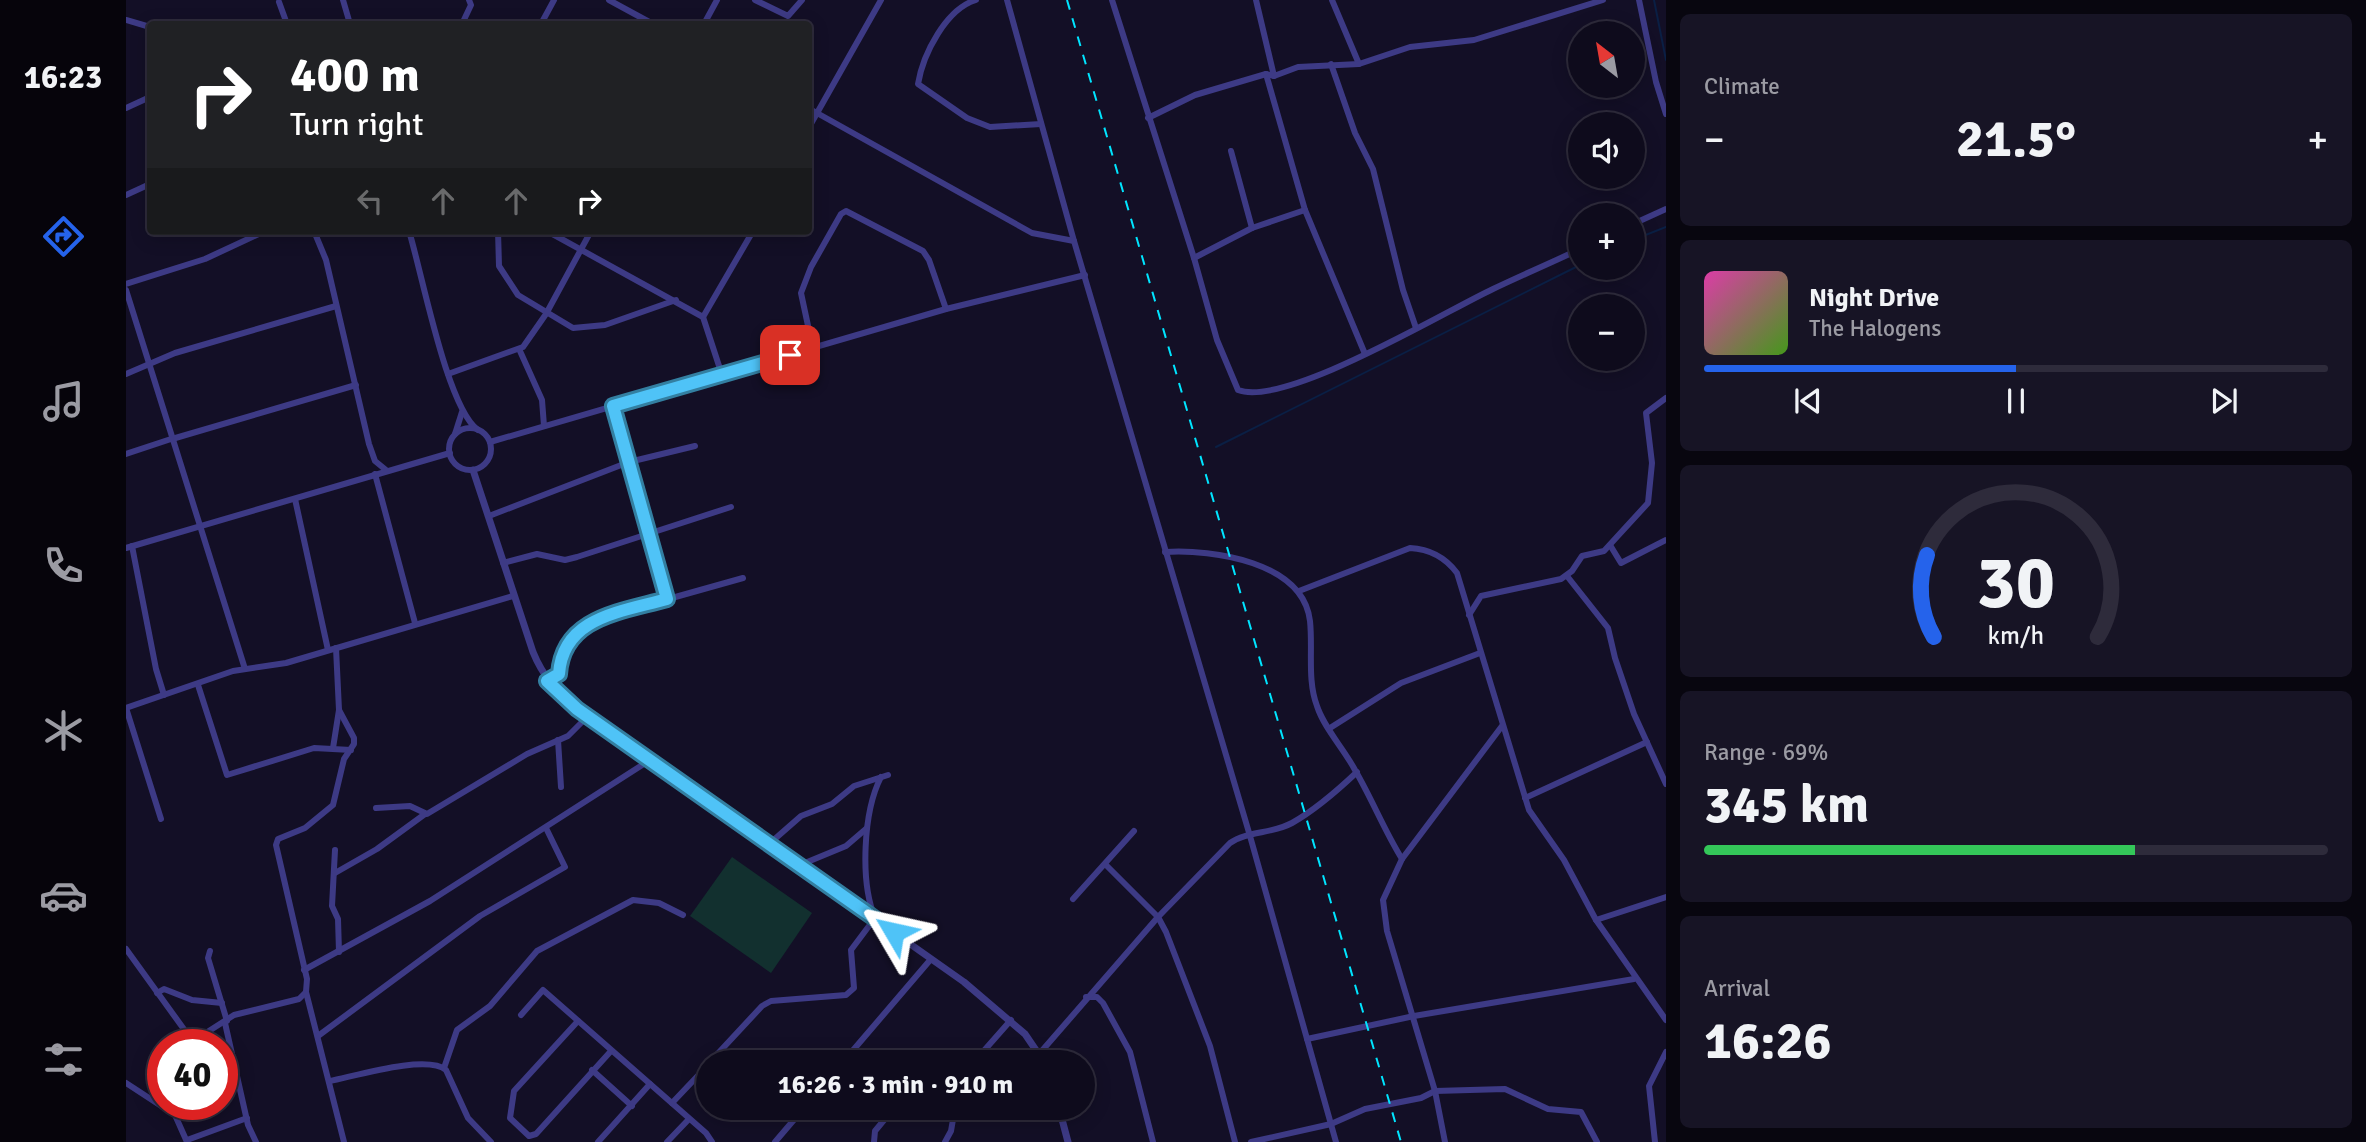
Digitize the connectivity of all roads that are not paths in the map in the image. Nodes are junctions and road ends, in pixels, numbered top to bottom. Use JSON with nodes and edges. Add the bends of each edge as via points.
{"nodes":[{"id":1,"x":343,"y":0,"type":"edge"},
{"id":2,"x":469,"y":0,"type":"edge"},
{"id":3,"x":554,"y":0,"type":"edge"},
{"id":4,"x":609,"y":0,"type":"edge"},
{"id":5,"x":717,"y":0,"type":"edge"},
{"id":6,"x":755,"y":0,"type":"edge"},
{"id":7,"x":802,"y":0,"type":"edge"},
{"id":8,"x":881,"y":0,"type":"edge"},
{"id":9,"x":976,"y":0,"type":"edge"},
{"id":10,"x":1007,"y":0,"type":"edge"},
{"id":11,"x":1112,"y":0,"type":"edge"},
{"id":12,"x":1256,"y":0,"type":"edge"},
{"id":13,"x":1332,"y":0,"type":"edge"},
{"id":14,"x":1603,"y":0,"type":"edge"},
{"id":15,"x":1639,"y":0,"type":"edge"},
{"id":16,"x":279,"y":2,"type":"dead end"},
{"id":17,"x":126,"y":20,"type":"edge"},
{"id":18,"x":286,"y":21,"type":"edge"},
{"id":19,"x":349,"y":21,"type":"edge"},
{"id":20,"x":463,"y":21,"type":"edge"},
{"id":21,"x":543,"y":21,"type":"edge"},
{"id":22,"x":648,"y":21,"type":"edge"},
{"id":23,"x":706,"y":21,"type":"edge"},
{"id":24,"x":147,"y":26,"type":"edge"},
{"id":25,"x":1331,"y":64,"type":"junction"},
{"id":26,"x":1359,"y":64,"type":"junction"},
{"id":27,"x":1270,"y":75,"type":"junction"},
{"id":28,"x":147,"y":98,"type":"edge"},
{"id":29,"x":126,"y":108,"type":"edge"},
{"id":30,"x":812,"y":110,"type":"edge"},
{"id":31,"x":817,"y":112,"type":"junction"},
{"id":32,"x":1666,"y":114,"type":"edge"},
{"id":33,"x":1148,"y":118,"type":"junction"},
{"id":34,"x":812,"y":121,"type":"edge"},
{"id":35,"x":1041,"y":124,"type":"junction"},
{"id":36,"x":1231,"y":151,"type":"dead end"},
{"id":37,"x":147,"y":185,"type":"edge"},
{"id":38,"x":126,"y":195,"type":"edge"},
{"id":39,"x":1666,"y":209,"type":"edge"},
{"id":40,"x":1305,"y":210,"type":"junction"},
{"id":41,"x":1645,"y":219,"type":"edge"},
{"id":42,"x":1252,"y":228,"type":"junction"},
{"id":43,"x":257,"y":235,"type":"edge"},
{"id":44,"x":316,"y":235,"type":"edge"},
{"id":45,"x":410,"y":235,"type":"edge"},
{"id":46,"x":498,"y":235,"type":"edge"},
{"id":47,"x":555,"y":235,"type":"edge"},
{"id":48,"x":588,"y":235,"type":"edge"},
{"id":49,"x":750,"y":235,"type":"edge"},
{"id":50,"x":1074,"y":241,"type":"junction"},
{"id":51,"x":580,"y":248,"type":"junction"},
{"id":52,"x":1568,"y":255,"type":"edge"},
{"id":53,"x":1194,"y":258,"type":"junction"},
{"id":54,"x":1085,"y":275,"type":"junction"},
{"id":55,"x":126,"y":284,"type":"edge"},
{"id":56,"x":126,"y":290,"type":"edge"},
{"id":57,"x":676,"y":300,"type":"junction"},
{"id":58,"x":336,"y":306,"type":"junction"},
{"id":59,"x":946,"y":309,"type":"junction"},
{"id":60,"x":546,"y":314,"type":"junction"},
{"id":61,"x":703,"y":317,"type":"junction"},
{"id":62,"x":1416,"y":328,"type":"junction"},
{"id":63,"x":813,"y":349,"type":"junction"},
{"id":64,"x":520,"y":351,"type":"junction"},
{"id":65,"x":1365,"y":354,"type":"junction"},
{"id":66,"x":147,"y":364,"type":"junction"},
{"id":67,"x":126,"y":374,"type":"edge"},
{"id":68,"x":449,"y":374,"type":"junction"},
{"id":69,"x":722,"y":375,"type":"junction"},
{"id":70,"x":356,"y":385,"type":"junction"},
{"id":71,"x":1666,"y":398,"type":"edge"},
{"id":72,"x":613,"y":406,"type":"junction"},
{"id":73,"x":462,"y":412,"type":"junction"},
{"id":74,"x":544,"y":426,"type":"junction"},
{"id":75,"x":478,"y":430,"type":"junction"},
{"id":76,"x":454,"y":436,"type":"junction"},
{"id":77,"x":172,"y":439,"type":"junction"},
{"id":78,"x":490,"y":442,"type":"junction"},
{"id":79,"x":695,"y":446,"type":"dead end"},
{"id":80,"x":450,"y":453,"type":"junction"},
{"id":81,"x":126,"y":454,"type":"edge"},
{"id":82,"x":375,"y":461,"type":"junction"},
{"id":83,"x":629,"y":462,"type":"junction"},
{"id":84,"x":386,"y":470,"type":"junction"},
{"id":85,"x":473,"y":470,"type":"junction"},
{"id":86,"x":373,"y":475,"type":"junction"},
{"id":87,"x":295,"y":499,"type":"junction"},
{"id":88,"x":731,"y":507,"type":"dead end"},
{"id":89,"x":489,"y":516,"type":"junction"},
{"id":90,"x":200,"y":525,"type":"junction"},
{"id":91,"x":649,"y":532,"type":"junction"},
{"id":92,"x":1666,"y":540,"type":"edge"},
{"id":93,"x":1610,"y":545,"type":"junction"},
{"id":94,"x":129,"y":547,"type":"edge"},
{"id":95,"x":1165,"y":552,"type":"junction"},
{"id":96,"x":503,"y":563,"type":"junction"},
{"id":97,"x":1567,"y":576,"type":"junction"},
{"id":98,"x":743,"y":578,"type":"dead end"},
{"id":99,"x":1299,"y":591,"type":"junction"},
{"id":100,"x":513,"y":596,"type":"junction"},
{"id":101,"x":667,"y":599,"type":"junction"},
{"id":102,"x":1469,"y":615,"type":"junction"},
{"id":103,"x":415,"y":623,"type":"junction"},
{"id":104,"x":332,"y":649,"type":"junction"},
{"id":105,"x":1480,"y":653,"type":"junction"},
{"id":106,"x":245,"y":669,"type":"junction"},
{"id":107,"x":547,"y":681,"type":"junction"},
{"id":108,"x":198,"y":685,"type":"junction"},
{"id":109,"x":164,"y":695,"type":"junction"},
{"id":110,"x":126,"y":708,"type":"edge"},
{"id":111,"x":339,"y":710,"type":"junction"},
{"id":112,"x":588,"y":716,"type":"junction"},
{"id":113,"x":1502,"y":726,"type":"junction"},
{"id":114,"x":1330,"y":728,"type":"junction"},
{"id":115,"x":558,"y":740,"type":"junction"},
{"id":116,"x":1647,"y":742,"type":"junction"},
{"id":117,"x":334,"y":748,"type":"junction"},
{"id":118,"x":351,"y":750,"type":"junction"},
{"id":119,"x":650,"y":760,"type":"junction"},
{"id":120,"x":1357,"y":772,"type":"junction"},
{"id":121,"x":1666,"y":784,"type":"edge"},
{"id":122,"x":561,"y":787,"type":"dead end"},
{"id":123,"x":1525,"y":798,"type":"junction"},
{"id":124,"x":376,"y":808,"type":"dead end"},
{"id":125,"x":425,"y":814,"type":"junction"},
{"id":126,"x":162,"y":819,"type":"dead end"},
{"id":127,"x":546,"y":828,"type":"junction"},
{"id":128,"x":867,"y":828,"type":"junction"},
{"id":129,"x":1134,"y":831,"type":"dead end"},
{"id":130,"x":1250,"y":836,"type":"junction"},
{"id":131,"x":769,"y":844,"type":"junction"},
{"id":132,"x":335,"y":850,"type":"dead end"},
{"id":133,"x":1402,"y":859,"type":"junction"},
{"id":134,"x":1104,"y":864,"type":"junction"},
{"id":135,"x":800,"y":865,"type":"junction"},
{"id":136,"x":335,"y":873,"type":"junction"},
{"id":137,"x":1666,"y":897,"type":"edge"},
{"id":138,"x":1073,"y":899,"type":"dead end"},
{"id":139,"x":683,"y":915,"type":"dead end"},
{"id":140,"x":1158,"y":917,"type":"junction"},
{"id":141,"x":875,"y":918,"type":"junction"},
{"id":142,"x":1596,"y":920,"type":"junction"},
{"id":143,"x":126,"y":949,"type":"edge"},
{"id":144,"x":210,"y":951,"type":"dead end"},
{"id":145,"x":339,"y":952,"type":"junction"},
{"id":146,"x":931,"y":959,"type":"junction"},
{"id":147,"x":304,"y":970,"type":"junction"},
{"id":148,"x":1634,"y":979,"type":"junction"},
{"id":149,"x":306,"y":992,"type":"junction"},
{"id":150,"x":157,"y":993,"type":"junction"},
{"id":151,"x":1086,"y":997,"type":"junction"},
{"id":152,"x":222,"y":1003,"type":"junction"},
{"id":153,"x":521,"y":1015,"type":"dead end"},
{"id":154,"x":1414,"y":1016,"type":"junction"},
{"id":155,"x":1011,"y":1020,"type":"junction"},
{"id":156,"x":1666,"y":1020,"type":"edge"},
{"id":157,"x":578,"y":1021,"type":"junction"},
{"id":158,"x":226,"y":1022,"type":"junction"},
{"id":159,"x":318,"y":1036,"type":"junction"},
{"id":160,"x":1307,"y":1039,"type":"junction"},
{"id":161,"x":721,"y":1050,"type":"edge"},
{"id":162,"x":853,"y":1050,"type":"edge"},
{"id":163,"x":985,"y":1050,"type":"edge"},
{"id":164,"x":1037,"y":1050,"type":"edge"},
{"id":165,"x":1042,"y":1050,"type":"edge"},
{"id":166,"x":611,"y":1051,"type":"junction"},
{"id":167,"x":1666,"y":1052,"type":"edge"},
{"id":168,"x":444,"y":1068,"type":"junction"},
{"id":169,"x":593,"y":1070,"type":"junction"},
{"id":170,"x":696,"y":1077,"type":"edge"},
{"id":171,"x":330,"y":1082,"type":"junction"},
{"id":172,"x":126,"y":1083,"type":"edge"},
{"id":173,"x":650,"y":1084,"type":"junction"},
{"id":174,"x":1434,"y":1091,"type":"junction"},
{"id":175,"x":672,"y":1103,"type":"junction"},
{"id":176,"x":632,"y":1106,"type":"junction"},
{"id":177,"x":247,"y":1118,"type":"junction"},
{"id":178,"x":689,"y":1119,"type":"junction"},
{"id":179,"x":794,"y":1120,"type":"edge"},
{"id":180,"x":884,"y":1120,"type":"edge"},
{"id":181,"x":953,"y":1120,"type":"edge"},
{"id":182,"x":1062,"y":1120,"type":"edge"},
{"id":183,"x":1331,"y":1125,"type":"junction"},
{"id":184,"x":538,"y":1132,"type":"junction"},
{"id":185,"x":187,"y":1141,"type":"edge"},
{"id":186,"x":256,"y":1142,"type":"edge"},
{"id":187,"x":344,"y":1142,"type":"edge"},
{"id":188,"x":491,"y":1142,"type":"edge"},
{"id":189,"x":541,"y":1142,"type":"edge"},
{"id":190,"x":598,"y":1142,"type":"edge"},
{"id":191,"x":667,"y":1142,"type":"edge"},
{"id":192,"x":712,"y":1142,"type":"edge"},
{"id":193,"x":775,"y":1142,"type":"edge"},
{"id":194,"x":874,"y":1142,"type":"edge"},
{"id":195,"x":944,"y":1142,"type":"edge"},
{"id":196,"x":1068,"y":1142,"type":"edge"},
{"id":197,"x":1153,"y":1142,"type":"edge"},
{"id":198,"x":1234,"y":1142,"type":"edge"},
{"id":199,"x":1251,"y":1142,"type":"edge"},
{"id":200,"x":1336,"y":1142,"type":"edge"},
{"id":201,"x":1445,"y":1142,"type":"edge"},
{"id":202,"x":1597,"y":1142,"type":"edge"},
{"id":203,"x":1655,"y":1142,"type":"edge"}],
"edges":[{"from":1,"to":19,"type":"street"},
{"from":2,"to":20,"type":"street"},
{"from":3,"to":21,"type":"street"},
{"from":4,"to":22,"type":"street"},
{"from":5,"to":23,"type":"street"},
{"from":6,"to":7,"type":"street","via":[[788,16]]},
{"from":8,"to":31,"type":"street"},
{"from":9,"to":35,"type":"street","via":[[951,14],[918,84],[967,118],[990,127]]},
{"from":10,"to":35,"type":"street"},
{"from":11,"to":33,"type":"street"},
{"from":12,"to":27,"type":"street"},
{"from":13,"to":26,"type":"street"},
{"from":14,"to":26,"type":"street","via":[[1474,40],[1410,47]]},
{"from":15,"to":32,"type":"street"},
{"from":16,"to":18,"type":"street"},
{"from":17,"to":24,"type":"street"},
{"from":25,"to":26,"type":"street"},
{"from":25,"to":27,"type":"street"},
{"from":25,"to":62,"type":"street","via":[[1376,179]]},
{"from":27,"to":33,"type":"street","via":[[1195,95]]},
{"from":27,"to":40,"type":"street"},
{"from":28,"to":29,"type":"street"},
{"from":30,"to":31,"type":"street"},
{"from":31,"to":34,"type":"street"},
{"from":31,"to":50,"type":"street","via":[[1032,233]]},
{"from":33,"to":53,"type":"street"},
{"from":35,"to":50,"type":"street"},
{"from":36,"to":42,"type":"street"},
{"from":37,"to":38,"type":"street"},
{"from":39,"to":41,"type":"street"},
{"from":40,"to":42,"type":"street"},
{"from":40,"to":65,"type":"street"},
{"from":42,"to":53,"type":"street"},
{"from":43,"to":55,"type":"street","via":[[205,260]]},
{"from":44,"to":58,"type":"street"},
{"from":45,"to":68,"type":"street"},
{"from":46,"to":60,"type":"street","via":[[499,266],[508,282],[518,295]]},
{"from":47,"to":51,"type":"street"},
{"from":48,"to":51,"type":"street"},
{"from":49,"to":61,"type":"street"},
{"from":50,"to":54,"type":"street"},
{"from":51,"to":57,"type":"street"},
{"from":51,"to":60,"type":"street"},
{"from":52,"to":62,"type":"street"},
{"from":53,"to":65,"type":"street","via":[[1217,340],[1238,390],[1282,389]]},
{"from":54,"to":59,"type":"street"},
{"from":54,"to":95,"type":"street"},
{"from":56,"to":66,"type":"street"},
{"from":57,"to":60,"type":"street","via":[[585,329]]},
{"from":57,"to":61,"type":"street"},
{"from":58,"to":66,"type":"street"},
{"from":58,"to":70,"type":"street"},
{"from":59,"to":63,"type":"street"},
{"from":59,"to":63,"type":"street","via":[[923,251],[846,211],[811,267],[801,293]]},
{"from":60,"to":64,"type":"street"},
{"from":61,"to":69,"type":"street"},
{"from":62,"to":65,"type":"street"},
{"from":63,"to":69,"type":"street"},
{"from":64,"to":68,"type":"street"},
{"from":64,"to":74,"type":"street","via":[[542,400]]},
{"from":66,"to":67,"type":"street"},
{"from":66,"to":77,"type":"street"},
{"from":68,"to":73,"type":"street"},
{"from":69,"to":72,"type":"street"},
{"from":70,"to":77,"type":"street"},
{"from":70,"to":82,"type":"street"},
{"from":71,"to":93,"type":"street","via":[[1646,413],[1652,463],[1648,503]]},
{"from":72,"to":74,"type":"street"},
{"from":72,"to":83,"type":"street"},
{"from":73,"to":75,"type":"street"},
{"from":73,"to":76,"type":"street"},
{"from":74,"to":78,"type":"street"},
{"from":75,"to":76,"type":"street","via":[[466,429]]},
{"from":75,"to":78,"type":"street"},
{"from":76,"to":80,"type":"street"},
{"from":77,"to":81,"type":"street"},
{"from":77,"to":90,"type":"street"},
{"from":78,"to":85,"type":"street","via":[[489,458]]},
{"from":79,"to":83,"type":"street"},
{"from":80,"to":84,"type":"street"},
{"from":80,"to":85,"type":"street","via":[[460,467]]},
{"from":82,"to":84,"type":"street"},
{"from":82,"to":86,"type":"street"},
{"from":83,"to":89,"type":"street"},
{"from":83,"to":91,"type":"street"},
{"from":84,"to":86,"type":"street"},
{"from":85,"to":89,"type":"street"},
{"from":86,"to":87,"type":"street"},
{"from":86,"to":103,"type":"street"},
{"from":87,"to":90,"type":"street"},
{"from":87,"to":104,"type":"street"},
{"from":88,"to":91,"type":"street"},
{"from":89,"to":96,"type":"street"},
{"from":90,"to":94,"type":"street"},
{"from":90,"to":106,"type":"street"},
{"from":91,"to":96,"type":"street","via":[[565,560],[537,554]]},
{"from":91,"to":101,"type":"street"},
{"from":92,"to":93,"type":"street","via":[[1621,563]]},
{"from":93,"to":97,"type":"street","via":[[1582,556]]},
{"from":94,"to":109,"type":"street"},
{"from":95,"to":99,"type":"street","via":[[1248,559]]},
{"from":95,"to":130,"type":"street"},
{"from":96,"to":100,"type":"street"},
{"from":97,"to":102,"type":"street","via":[[1481,596]]},
{"from":97,"to":116,"type":"street","via":[[1608,628]]},
{"from":98,"to":101,"type":"street"},
{"from":99,"to":102,"type":"street","via":[[1410,548],[1424,549],[1443,558],[1457,573]]},
{"from":99,"to":114,"type":"street","via":[[1310,619],[1313,695]]},
{"from":100,"to":103,"type":"street"},
{"from":100,"to":107,"type":"street"},
{"from":101,"to":107,"type":"street","via":[[592,622],[570,639],[561,653],[559,674]]},
{"from":102,"to":105,"type":"street"},
{"from":103,"to":104,"type":"street"},
{"from":104,"to":106,"type":"street","via":[[266,668]]},
{"from":104,"to":111,"type":"street"},
{"from":105,"to":113,"type":"street"},
{"from":105,"to":114,"type":"street","via":[[1401,683]]},
{"from":106,"to":108,"type":"street"},
{"from":107,"to":112,"type":"street"},
{"from":108,"to":109,"type":"street"},
{"from":108,"to":117,"type":"street","via":[[227,775],[300,751]]},
{"from":109,"to":110,"type":"street"},
{"from":110,"to":126,"type":"street"},
{"from":111,"to":117,"type":"street"},
{"from":111,"to":118,"type":"street","via":[[354,738]]},
{"from":112,"to":115,"type":"street"},
{"from":112,"to":119,"type":"street"},
{"from":113,"to":123,"type":"street"},
{"from":113,"to":133,"type":"street"},
{"from":114,"to":120,"type":"street"},
{"from":115,"to":122,"type":"street"},
{"from":115,"to":125,"type":"street"},
{"from":116,"to":121,"type":"street"},
{"from":116,"to":123,"type":"street"},
{"from":117,"to":118,"type":"street"},
{"from":118,"to":147,"type":"street","via":[[344,759],[332,805],[305,828],[278,839],[276,845]]},
{"from":119,"to":127,"type":"street"},
{"from":119,"to":131,"type":"street"},
{"from":120,"to":130,"type":"street","via":[[1292,823]]},
{"from":120,"to":133,"type":"street"},
{"from":123,"to":142,"type":"street"},
{"from":124,"to":125,"type":"street","via":[[410,806]]},
{"from":125,"to":136,"type":"street"},
{"from":127,"to":145,"type":"street"},
{"from":127,"to":159,"type":"street","via":[[565,867],[480,916]]},
{"from":128,"to":131,"type":"street","via":[[872,796],[884,776],[854,786],[832,804],[802,816]]},
{"from":128,"to":135,"type":"street","via":[[846,846]]},
{"from":128,"to":141,"type":"street","via":[[870,905]]},
{"from":129,"to":134,"type":"street"},
{"from":130,"to":140,"type":"street","via":[[1230,843]]},
{"from":130,"to":160,"type":"street"},
{"from":131,"to":135,"type":"street"},
{"from":132,"to":136,"type":"street"},
{"from":133,"to":154,"type":"street","via":[[1386,888],[1384,913]]},
{"from":134,"to":138,"type":"street"},
{"from":134,"to":140,"type":"street"},
{"from":135,"to":141,"type":"street"},
{"from":136,"to":145,"type":"street","via":[[332,906],[338,919]]},
{"from":137,"to":142,"type":"street"},
{"from":139,"to":168,"type":"street","via":[[666,905],[633,900],[537,951],[490,1006],[457,1030]]},
{"from":140,"to":151,"type":"street"},
{"from":140,"to":198,"type":"street","via":[[1210,1046]]},
{"from":141,"to":146,"type":"street"},
{"from":141,"to":161,"type":"street","via":[[851,950],[851,992],[771,1001]]},
{"from":142,"to":148,"type":"street"},
{"from":143,"to":150,"type":"street"},
{"from":144,"to":152,"type":"street","via":[[208,958]]},
{"from":145,"to":147,"type":"street"},
{"from":146,"to":155,"type":"street"},
{"from":146,"to":162,"type":"street"},
{"from":147,"to":149,"type":"street"},
{"from":148,"to":154,"type":"street"},
{"from":148,"to":156,"type":"street"},
{"from":149,"to":158,"type":"street","via":[[299,999],[234,1015]]},
{"from":149,"to":159,"type":"street"},
{"from":150,"to":152,"type":"street","via":[[164,989],[182,997]]},
{"from":150,"to":158,"type":"street","via":[[191,1039]]},
{"from":151,"to":165,"type":"street"},
{"from":151,"to":197,"type":"street","via":[[1097,997],[1103,1003],[1130,1052]]},
{"from":152,"to":158,"type":"street"},
{"from":153,"to":157,"type":"street","via":[[543,990]]},
{"from":154,"to":160,"type":"street"},
{"from":154,"to":174,"type":"street"},
{"from":155,"to":163,"type":"street"},
{"from":155,"to":164,"type":"street"},
{"from":157,"to":166,"type":"street"},
{"from":157,"to":184,"type":"street","via":[[514,1091],[510,1118],[529,1136]]},
{"from":158,"to":177,"type":"street"},
{"from":159,"to":171,"type":"street"},
{"from":160,"to":183,"type":"street"},
{"from":166,"to":169,"type":"street"},
{"from":166,"to":173,"type":"street"},
{"from":167,"to":203,"type":"street","via":[[1649,1086]]},
{"from":168,"to":171,"type":"street","via":[[409,1065]]},
{"from":168,"to":188,"type":"street","via":[[468,1118]]},
{"from":169,"to":176,"type":"street"},
{"from":169,"to":184,"type":"street"},
{"from":170,"to":175,"type":"street"},
{"from":171,"to":187,"type":"street"},
{"from":172,"to":185,"type":"street","via":[[175,1115]]},
{"from":173,"to":175,"type":"street"},
{"from":173,"to":176,"type":"street"},
{"from":174,"to":183,"type":"street","via":[[1365,1109]]},
{"from":174,"to":201,"type":"street"},
{"from":174,"to":202,"type":"street","via":[[1505,1089],[1548,1109],[1578,1111]]},
{"from":175,"to":178,"type":"street"},
{"from":176,"to":190,"type":"street"},
{"from":177,"to":185,"type":"street"},
{"from":177,"to":186,"type":"street"},
{"from":178,"to":191,"type":"street"},
{"from":178,"to":192,"type":"street"},
{"from":179,"to":193,"type":"street"},
{"from":180,"to":194,"type":"street","via":[[875,1131]]},
{"from":181,"to":195,"type":"street"},
{"from":182,"to":196,"type":"street"},
{"from":183,"to":199,"type":"street"},
{"from":183,"to":200,"type":"street"},
{"from":184,"to":189,"type":"street"}]}
